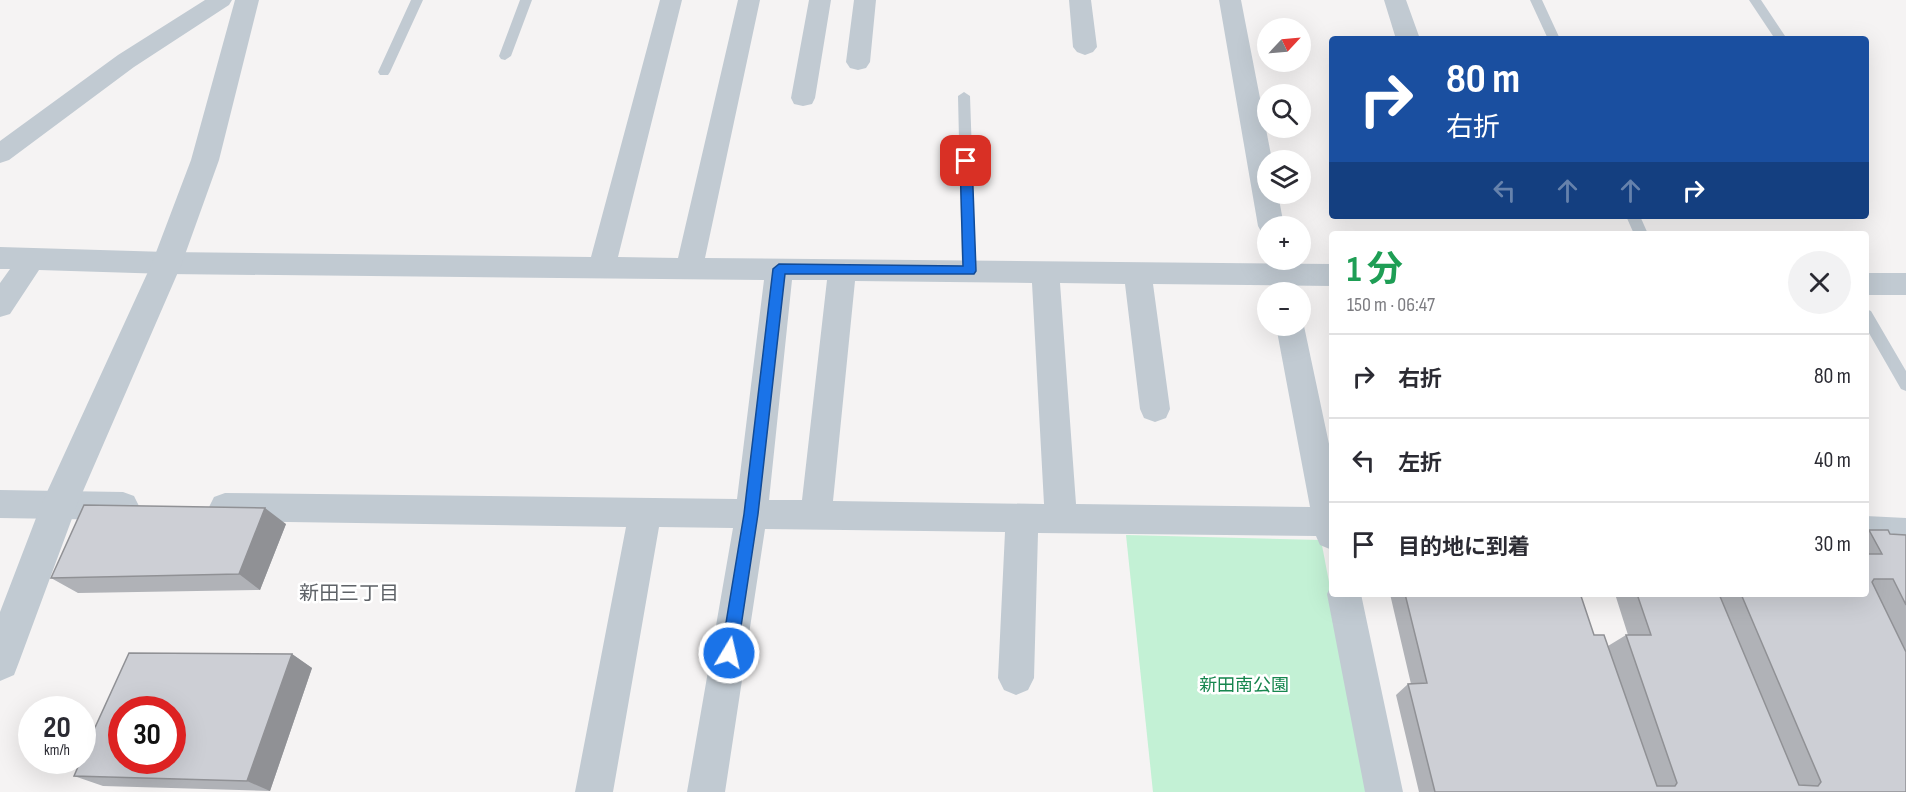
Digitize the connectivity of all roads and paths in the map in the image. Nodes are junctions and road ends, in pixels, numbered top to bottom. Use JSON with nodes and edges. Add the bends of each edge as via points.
{"nodes":[{"id":1,"x":221,"y":0,"type":"edge"},
{"id":2,"x":247,"y":0,"type":"edge"},
{"id":3,"x":417,"y":0,"type":"edge"},
{"id":4,"x":526,"y":0,"type":"edge"},
{"id":5,"x":671,"y":0,"type":"edge"},
{"id":6,"x":748,"y":0,"type":"edge"},
{"id":7,"x":819,"y":0,"type":"edge"},
{"id":8,"x":865,"y":0,"type":"edge"},
{"id":9,"x":1080,"y":0,"type":"edge"},
{"id":10,"x":1230,"y":0,"type":"edge"},
{"id":11,"x":1395,"y":0,"type":"edge"},
{"id":12,"x":1536,"y":0,"type":"edge"},
{"id":13,"x":1755,"y":0,"type":"edge"},
{"id":14,"x":1407,"y":36,"type":"edge"},
{"id":15,"x":1553,"y":36,"type":"edge"},
{"id":16,"x":1779,"y":36,"type":"edge"},
{"id":17,"x":1085,"y":47,"type":"dead end"},
{"id":18,"x":505,"y":56,"type":"dead end"},
{"id":19,"x":858,"y":62,"type":"dead end"},
{"id":20,"x":384,"y":72,"type":"dead end"},
{"id":21,"x":964,"y":96,"type":"dead end"},
{"id":22,"x":803,"y":98,"type":"dead end"},
{"id":23,"x":0,"y":154,"type":"edge"},
{"id":24,"x":1269,"y":216,"type":"edge"},
{"id":25,"x":0,"y":258,"type":"edge"},
{"id":26,"x":31,"y":259,"type":"junction"},
{"id":27,"x":167,"y":263,"type":"junction"},
{"id":28,"x":603,"y":267,"type":"junction"},
{"id":29,"x":689,"y":268,"type":"junction"},
{"id":30,"x":779,"y":269,"type":"junction"},
{"id":31,"x":842,"y":269,"type":"junction"},
{"id":32,"x":969,"y":271,"type":"junction"},
{"id":33,"x":1045,"y":272,"type":"junction"},
{"id":34,"x":1138,"y":273,"type":"junction"},
{"id":35,"x":1329,"y":275,"type":"edge"},
{"id":36,"x":1280,"y":276,"type":"edge"},
{"id":37,"x":1869,"y":284,"type":"edge"},
{"id":38,"x":1906,"y":284,"type":"edge"},
{"id":39,"x":0,"y":306,"type":"edge"},
{"id":40,"x":1869,"y":320,"type":"edge"},
{"id":41,"x":1292,"y":336,"type":"edge"},
{"id":42,"x":1906,"y":385,"type":"edge"},
{"id":43,"x":1155,"y":409,"type":"dead end"},
{"id":44,"x":0,"y":504,"type":"edge"},
{"id":45,"x":59,"y":505,"type":"junction"},
{"id":46,"x":155,"y":507,"type":"edge"},
{"id":47,"x":191,"y":507,"type":"edge"},
{"id":48,"x":645,"y":513,"type":"junction"},
{"id":49,"x":751,"y":514,"type":"junction"},
{"id":50,"x":816,"y":515,"type":"junction"},
{"id":51,"x":1329,"y":516,"type":"edge"},
{"id":52,"x":1022,"y":518,"type":"junction"},
{"id":53,"x":1061,"y":518,"type":"junction"},
{"id":54,"x":1329,"y":526,"type":"edge"},
{"id":55,"x":1869,"y":531,"type":"edge"},
{"id":56,"x":1906,"y":533,"type":"edge"},
{"id":57,"x":1345,"y":597,"type":"edge"},
{"id":58,"x":0,"y":662,"type":"edge"},
{"id":59,"x":1016,"y":678,"type":"dead end"},
{"id":60,"x":594,"y":792,"type":"edge"},
{"id":61,"x":706,"y":792,"type":"edge"},
{"id":62,"x":1384,"y":792,"type":"edge"}],
"edges":[{"from":1,"to":23,"type":"street","via":[[126,61]]},
{"from":2,"to":27,"type":"street","via":[[205,160]]},
{"from":3,"to":20,"type":"lane"},
{"from":4,"to":18,"type":"lane"},
{"from":5,"to":28,"type":"street"},
{"from":6,"to":29,"type":"street"},
{"from":7,"to":22,"type":"street"},
{"from":8,"to":19,"type":"street"},
{"from":9,"to":17,"type":"street"},
{"from":10,"to":24,"type":"street"},
{"from":11,"to":14,"type":"street"},
{"from":12,"to":15,"type":"lane"},
{"from":13,"to":16,"type":"lane"},
{"from":21,"to":32,"type":"lane"},
{"from":25,"to":26,"type":"street"},
{"from":26,"to":27,"type":"street"},
{"from":26,"to":39,"type":"street"},
{"from":27,"to":28,"type":"street"},
{"from":27,"to":45,"type":"street"},
{"from":28,"to":29,"type":"street"},
{"from":29,"to":30,"type":"street"},
{"from":30,"to":31,"type":"street"},
{"from":30,"to":49,"type":"street"},
{"from":31,"to":32,"type":"street"},
{"from":31,"to":50,"type":"street"},
{"from":32,"to":33,"type":"street"},
{"from":33,"to":34,"type":"street"},
{"from":33,"to":53,"type":"street"},
{"from":34,"to":36,"type":"street"},
{"from":34,"to":43,"type":"street"},
{"from":35,"to":36,"type":"street"},
{"from":37,"to":38,"type":"street"},
{"from":40,"to":42,"type":"lane"},
{"from":41,"to":51,"type":"street"},
{"from":44,"to":45,"type":"street"},
{"from":45,"to":46,"type":"street"},
{"from":45,"to":58,"type":"street"},
{"from":47,"to":48,"type":"street"},
{"from":48,"to":49,"type":"street"},
{"from":48,"to":60,"type":"street"},
{"from":49,"to":50,"type":"street"},
{"from":49,"to":61,"type":"street"},
{"from":50,"to":52,"type":"street"},
{"from":52,"to":53,"type":"street"},
{"from":52,"to":59,"type":"street"},
{"from":53,"to":54,"type":"street"},
{"from":55,"to":56,"type":"street"},
{"from":57,"to":62,"type":"street"}]}
